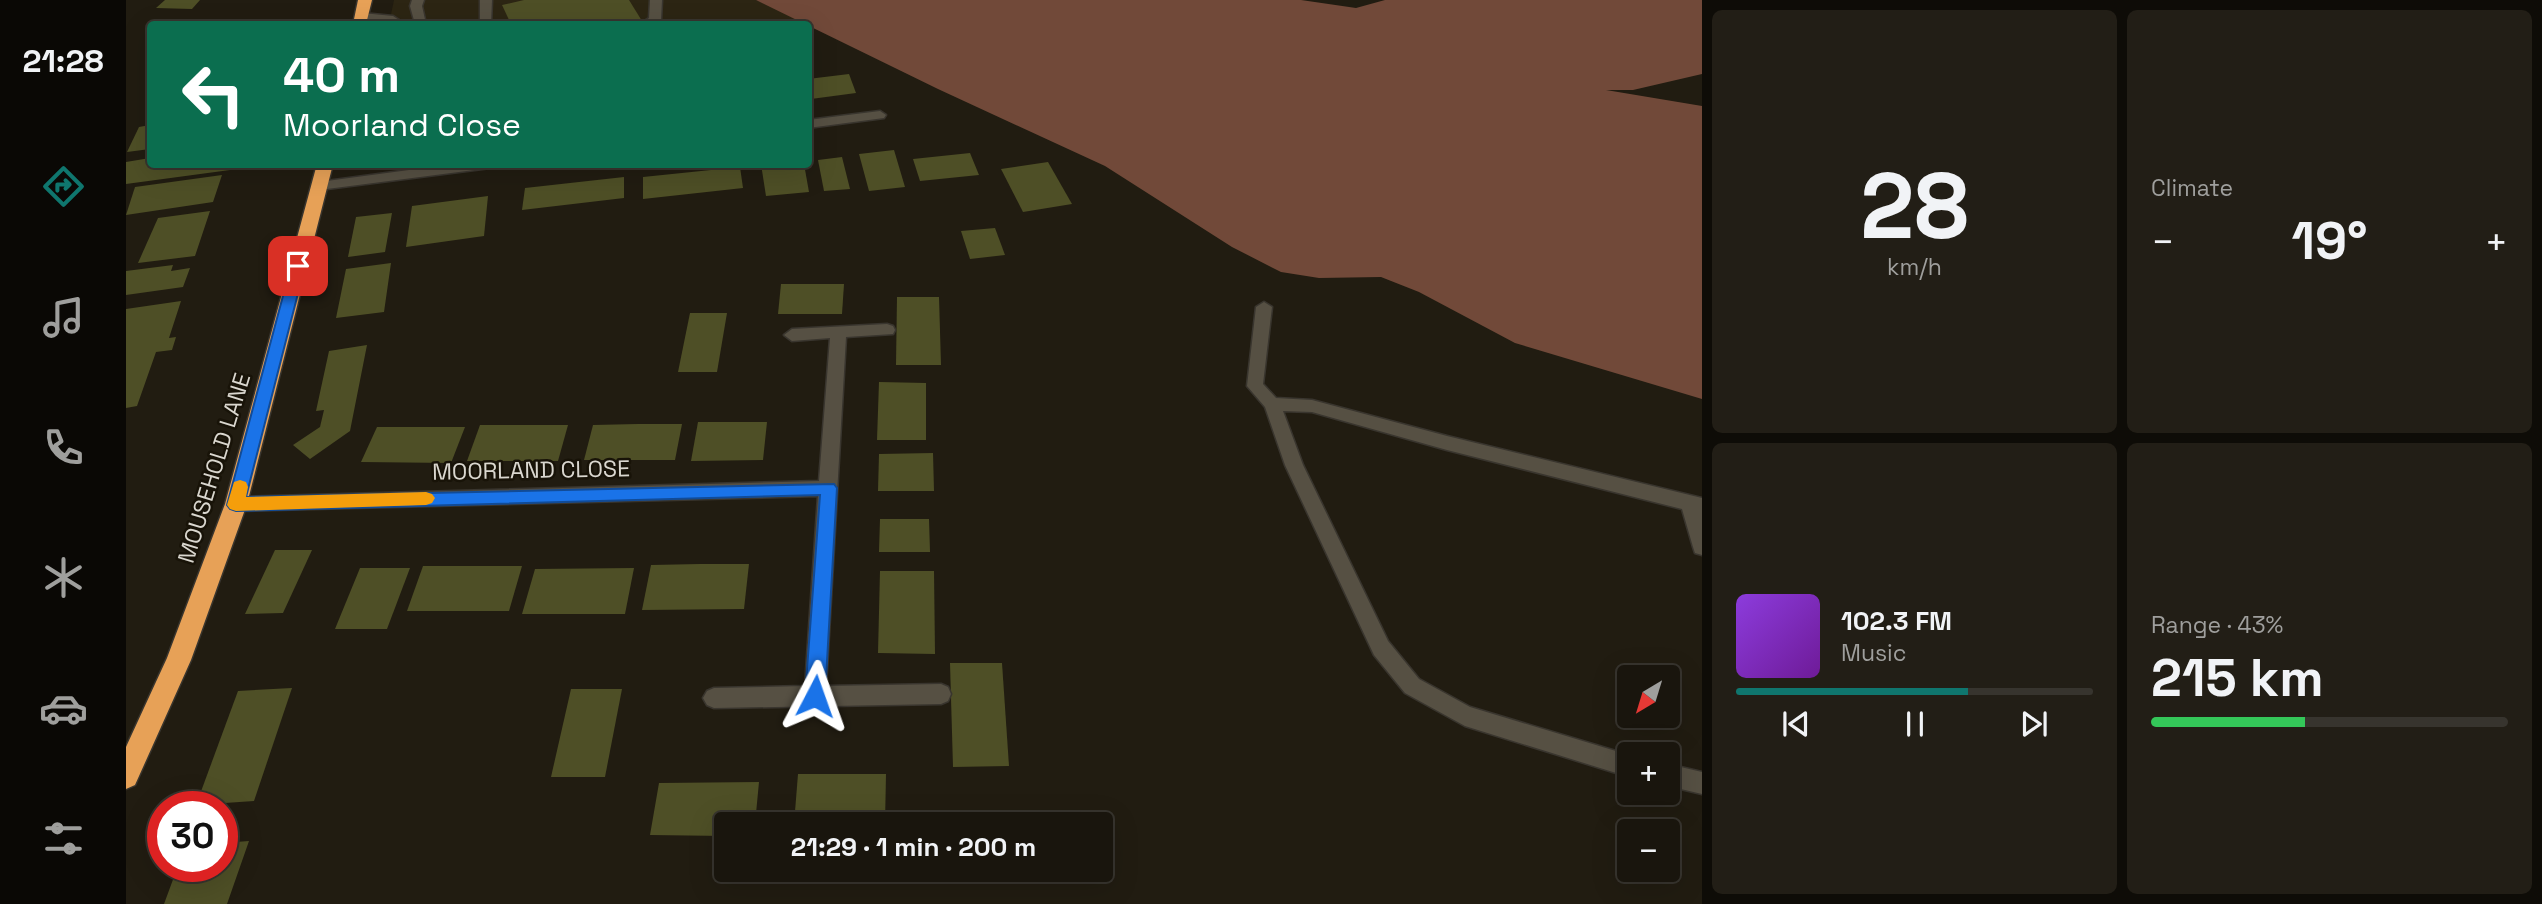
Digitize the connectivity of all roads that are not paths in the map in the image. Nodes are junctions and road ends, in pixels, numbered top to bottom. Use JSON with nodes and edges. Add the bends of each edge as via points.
{"nodes":[{"id":1,"x":365,"y":0,"type":"edge"},
{"id":2,"x":418,"y":0,"type":"edge"},
{"id":3,"x":486,"y":0,"type":"edge"},
{"id":4,"x":656,"y":0,"type":"edge"},
{"id":5,"x":361,"y":20,"type":"edge"},
{"id":6,"x":394,"y":21,"type":"edge"},
{"id":7,"x":420,"y":21,"type":"edge"},
{"id":8,"x":486,"y":21,"type":"edge"},
{"id":9,"x":652,"y":21,"type":"edge"},
{"id":10,"x":880,"y":114,"type":"dead end"},
{"id":11,"x":812,"y":123,"type":"edge"},
{"id":12,"x":323,"y":168,"type":"edge"},
{"id":13,"x":459,"y":168,"type":"edge"},
{"id":14,"x":319,"y":186,"type":"junction"},
{"id":15,"x":1264,"y":307,"type":"dead end"},
{"id":16,"x":887,"y":330,"type":"dead end"},
{"id":17,"x":838,"y":332,"type":"junction"},
{"id":18,"x":792,"y":335,"type":"dead end"},
{"id":19,"x":1272,"y":404,"type":"junction"},
{"id":20,"x":828,"y":488,"type":"junction"},
{"id":21,"x":236,"y":505,"type":"junction"},
{"id":22,"x":1696,"y":505,"type":"edge"},
{"id":23,"x":1702,"y":547,"type":"edge"},
{"id":24,"x":941,"y":694,"type":"dead end"},
{"id":25,"x":815,"y":696,"type":"junction"},
{"id":26,"x":713,"y":698,"type":"dead end"},
{"id":27,"x":1617,"y":762,"type":"edge"},
{"id":28,"x":126,"y":776,"type":"edge"},
{"id":29,"x":1680,"y":778,"type":"edge"},
{"id":30,"x":1702,"y":783,"type":"edge"}],
"edges":[{"from":1,"to":5,"type":"highway"},
{"from":2,"to":7,"type":"street"},
{"from":3,"to":8,"type":"street"},
{"from":4,"to":9,"type":"street"},
{"from":5,"to":6,"type":"street"},
{"from":10,"to":11,"type":"street"},
{"from":12,"to":14,"type":"highway","name":"MOUSEHOLD LANE"},
{"from":13,"to":14,"type":"street"},
{"from":14,"to":21,"type":"highway","name":"MOUSEHOLD LANE"},
{"from":15,"to":19,"type":"street","via":[[1255,386]]},
{"from":16,"to":17,"type":"street"},
{"from":17,"to":18,"type":"street"},
{"from":17,"to":20,"type":"street"},
{"from":19,"to":22,"type":"street","via":[[1312,406]]},
{"from":19,"to":27,"type":"street","via":[[1294,465],[1381,649],[1412,686],[1465,716]]},
{"from":20,"to":21,"type":"street","name":"MOORLAND CLOSE"},
{"from":20,"to":25,"type":"street"},
{"from":21,"to":28,"type":"highway","name":"MOUSEHOLD LANE","via":[[179,660]]},
{"from":22,"to":23,"type":"street"},
{"from":24,"to":25,"type":"street"},
{"from":25,"to":26,"type":"street"},
{"from":29,"to":30,"type":"street"}]}
